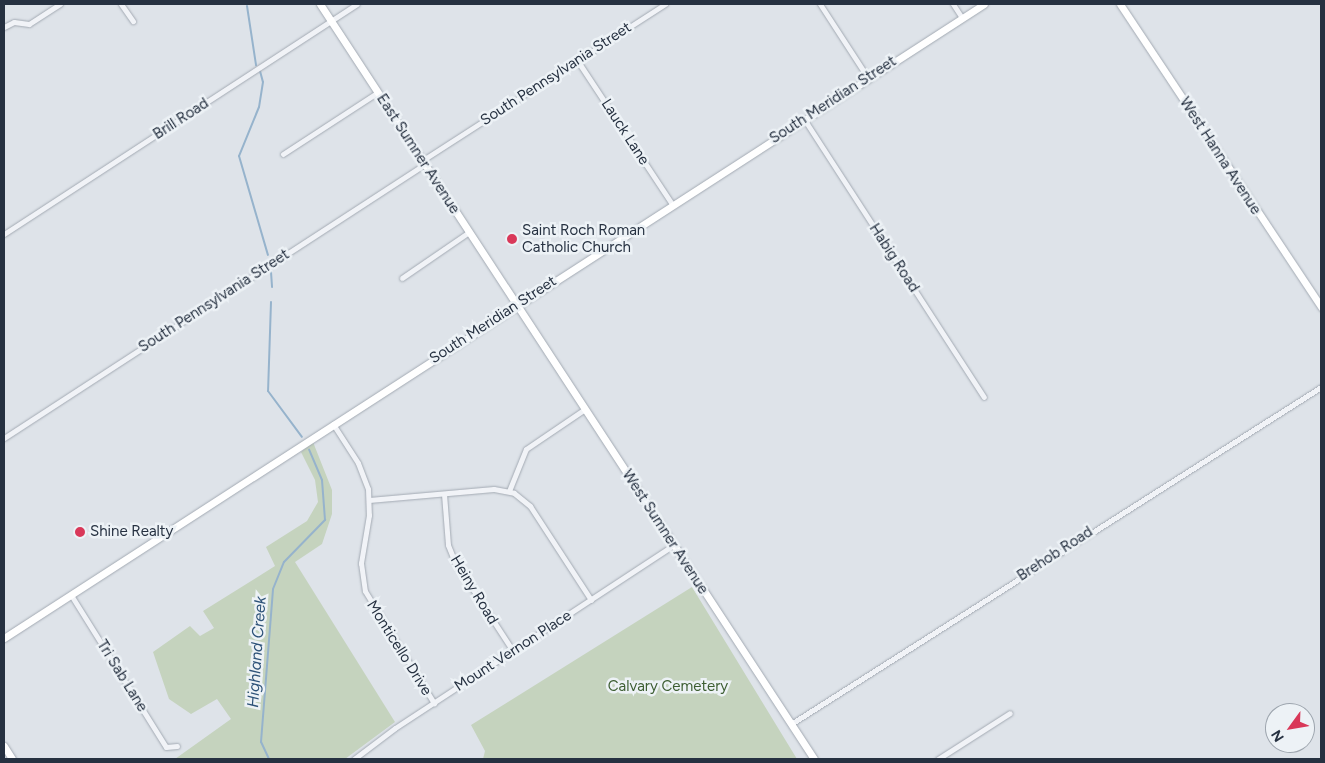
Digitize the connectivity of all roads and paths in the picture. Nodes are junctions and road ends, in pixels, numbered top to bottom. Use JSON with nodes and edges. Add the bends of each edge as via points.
{"nodes":[{"id":1,"x":60,"y":4,"type":"edge"},
{"id":2,"x":121,"y":4,"type":"edge"},
{"id":3,"x":320,"y":4,"type":"edge"},
{"id":4,"x":357,"y":4,"type":"edge"},
{"id":5,"x":665,"y":4,"type":"edge"},
{"id":6,"x":820,"y":4,"type":"edge"},
{"id":7,"x":953,"y":4,"type":"edge"},
{"id":8,"x":984,"y":4,"type":"edge"},
{"id":9,"x":1120,"y":4,"type":"edge"},
{"id":10,"x":962,"y":18,"type":"junction"},
{"id":11,"x":133,"y":21,"type":"dead end"},
{"id":12,"x":331,"y":21,"type":"junction"},
{"id":13,"x":4,"y":27,"type":"edge"},
{"id":14,"x":577,"y":60,"type":"junction"},
{"id":15,"x":868,"y":78,"type":"junction"},
{"id":16,"x":378,"y":92,"type":"junction"},
{"id":17,"x":804,"y":119,"type":"junction"},
{"id":18,"x":283,"y":154,"type":"dead end"},
{"id":19,"x":424,"y":162,"type":"junction"},
{"id":20,"x":672,"y":204,"type":"junction"},
{"id":21,"x":469,"y":232,"type":"junction"},
{"id":22,"x":4,"y":234,"type":"edge"},
{"id":23,"x":402,"y":278,"type":"dead end"},
{"id":24,"x":518,"y":304,"type":"junction"},
{"id":25,"x":1321,"y":308,"type":"edge"},
{"id":26,"x":1321,"y":387,"type":"edge"},
{"id":27,"x":984,"y":397,"type":"dead end"},
{"id":28,"x":585,"y":409,"type":"junction"},
{"id":29,"x":333,"y":424,"type":"junction"},
{"id":30,"x":4,"y":438,"type":"edge"},
{"id":31,"x":509,"y":491,"type":"junction"},
{"id":32,"x":444,"y":494,"type":"junction"},
{"id":33,"x":369,"y":500,"type":"junction"},
{"id":34,"x":674,"y":545,"type":"junction"},
{"id":35,"x":71,"y":595,"type":"junction"},
{"id":36,"x":592,"y":600,"type":"junction"},
{"id":37,"x":4,"y":638,"type":"edge"},
{"id":38,"x":512,"y":651,"type":"junction"},
{"id":39,"x":434,"y":703,"type":"junction"},
{"id":40,"x":1010,"y":713,"type":"dead end"},
{"id":41,"x":791,"y":724,"type":"junction"},
{"id":42,"x":4,"y":746,"type":"edge"},
{"id":43,"x":177,"y":746,"type":"dead end"},
{"id":44,"x":12,"y":759,"type":"edge"},
{"id":45,"x":354,"y":759,"type":"edge"},
{"id":46,"x":814,"y":759,"type":"edge"},
{"id":47,"x":938,"y":759,"type":"edge"}],
"edges":[{"from":1,"to":13,"type":"street","via":[[29,24],[14,22]]},
{"from":2,"to":11,"type":"street"},
{"from":3,"to":12,"type":"main road","name":"East Sumner Avenue"},
{"from":4,"to":12,"type":"street","name":"Brill Road"},
{"from":5,"to":14,"type":"street","name":"South Pennsylvania Street"},
{"from":6,"to":15,"type":"street"},
{"from":7,"to":10,"type":"street"},
{"from":8,"to":10,"type":"main road","name":"South Meridian Street"},
{"from":9,"to":25,"type":"main road","name":"West Hanna Avenue"},
{"from":10,"to":15,"type":"main road","name":"South Meridian Street"},
{"from":12,"to":16,"type":"main road","name":"East Sumner Avenue"},
{"from":12,"to":22,"type":"street","name":"Brill Road"},
{"from":14,"to":19,"type":"street","name":"South Pennsylvania Street"},
{"from":14,"to":20,"type":"street","name":"Lauck Lane"},
{"from":15,"to":17,"type":"main road","name":"South Meridian Street"},
{"from":16,"to":18,"type":"street"},
{"from":16,"to":19,"type":"main road","name":"East Sumner Avenue"},
{"from":17,"to":20,"type":"main road","name":"South Meridian Street"},
{"from":17,"to":27,"type":"street","name":"Habig Road"},
{"from":19,"to":21,"type":"main road","name":"East Sumner Avenue"},
{"from":19,"to":30,"type":"street","name":"South Pennsylvania Street"},
{"from":20,"to":24,"type":"main road","name":"South Meridian Street"},
{"from":21,"to":23,"type":"street"},
{"from":21,"to":24,"type":"main road","name":"East Sumner Avenue"},
{"from":24,"to":28,"type":"main road","name":"West Sumner Avenue"},
{"from":24,"to":29,"type":"main road","name":"South Meridian Street"},
{"from":26,"to":41,"type":"street","name":"Brehob Road"},
{"from":28,"to":31,"type":"street","via":[[526,449]]},
{"from":28,"to":34,"type":"main road","name":"West Sumner Avenue"},
{"from":29,"to":33,"type":"street","name":"Monticello Drive","via":[[358,462]]},
{"from":29,"to":35,"type":"main road","name":"South Meridian Street"},
{"from":31,"to":32,"type":"street"},
{"from":31,"to":36,"type":"street","via":[[530,506]]},
{"from":32,"to":33,"type":"street"},
{"from":32,"to":38,"type":"street","name":"Heiny Road","via":[[448,545],[455,562]]},
{"from":33,"to":39,"type":"street","name":"Monticello Drive","via":[[361,558],[365,591]]},
{"from":34,"to":36,"type":"street","name":"Mount Vernon Place"},
{"from":34,"to":41,"type":"main road","name":"West Sumner Avenue"},
{"from":35,"to":37,"type":"main road","name":"South Meridian Street"},
{"from":35,"to":43,"type":"street","name":"Tri Sab Lane","via":[[166,747]]},
{"from":36,"to":38,"type":"street","name":"Mount Vernon Place"},
{"from":38,"to":39,"type":"street","name":"Mount Vernon Place"},
{"from":39,"to":45,"type":"street","name":"Mount Vernon Place"},
{"from":40,"to":47,"type":"street"},
{"from":41,"to":46,"type":"main road","name":"West Sumner Avenue"},
{"from":42,"to":44,"type":"main road"}]}
